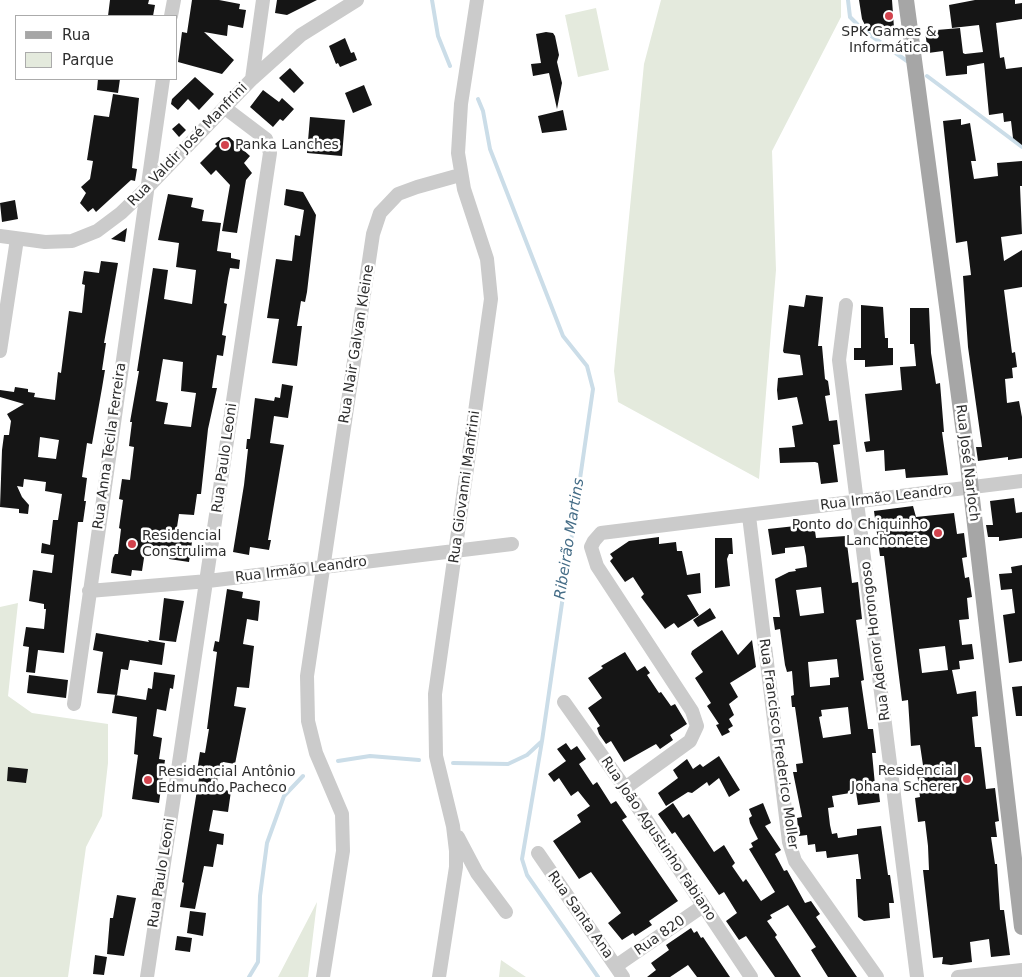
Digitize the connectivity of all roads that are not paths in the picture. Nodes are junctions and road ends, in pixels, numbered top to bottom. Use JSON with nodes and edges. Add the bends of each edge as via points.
{"nodes":[{"id":1,"x":174,"y":0,"type":"edge"},
{"id":2,"x":263,"y":0,"type":"edge"},
{"id":3,"x":357,"y":0,"type":"edge"},
{"id":4,"x":477,"y":0,"type":"edge"},
{"id":5,"x":906,"y":0,"type":"edge"},
{"id":6,"x":171,"y":15,"type":"edge"},
{"id":7,"x":252,"y":79,"type":"junction"},
{"id":8,"x":162,"y":80,"type":"edge"},
{"id":9,"x":225,"y":108,"type":"junction"},
{"id":10,"x":460,"y":175,"type":"junction"},
{"id":11,"x":147,"y":188,"type":"junction"},
{"id":12,"x":0,"y":236,"type":"edge"},
{"id":13,"x":17,"y":239,"type":"junction"},
{"id":14,"x":846,"y":306,"type":"dead end"},
{"id":15,"x":0,"y":351,"type":"edge"},
{"id":16,"x":1022,"y":481,"type":"edge"},
{"id":17,"x":971,"y":487,"type":"junction"},
{"id":18,"x":858,"y":502,"type":"junction"},
{"id":19,"x":749,"y":516,"type":"junction"},
{"id":20,"x":512,"y":544,"type":"dead end"},
{"id":21,"x":455,"y":551,"type":"junction"},
{"id":22,"x":323,"y":567,"type":"junction"},
{"id":23,"x":208,"y":581,"type":"junction"},
{"id":24,"x":89,"y":591,"type":"junction"},
{"id":25,"x":564,"y":702,"type":"dead end"},
{"id":26,"x":74,"y":704,"type":"dead end"},
{"id":27,"x":624,"y":788,"type":"junction"},
{"id":28,"x":1016,"y":823,"type":"edge"},
{"id":29,"x":453,"y":826,"type":"junction"},
{"id":30,"x":538,"y":853,"type":"dead end"},
{"id":31,"x":703,"y":906,"type":"junction"},
{"id":32,"x":506,"y":912,"type":"dead end"},
{"id":33,"x":1022,"y":927,"type":"edge"},
{"id":34,"x":1022,"y":970,"type":"edge"},
{"id":35,"x":620,"y":972,"type":"edge"},
{"id":36,"x":147,"y":977,"type":"edge"},
{"id":37,"x":323,"y":977,"type":"edge"},
{"id":38,"x":439,"y":977,"type":"edge"},
{"id":39,"x":751,"y":977,"type":"edge"},
{"id":40,"x":877,"y":977,"type":"edge"},
{"id":41,"x":917,"y":977,"type":"edge"},
{"id":42,"x":958,"y":977,"type":"edge"}],
"edges":[{"from":1,"to":6,"type":"street"},
{"from":2,"to":7,"type":"street"},
{"from":3,"to":7,"type":"street","name":"Rua Valdir José Manfrini","via":[[301,35]]},
{"from":4,"to":10,"type":"street","name":"Rua Giovanni Manfrini","via":[[461,104]]},
{"from":5,"to":17,"type":"main road","name":"Rua José Narloch"},
{"from":7,"to":9,"type":"street","name":"Rua Valdir José Manfrini"},
{"from":8,"to":11,"type":"street","name":"Rua Anna Tecila Ferreira"},
{"from":9,"to":11,"type":"street","name":"Rua Valdir José Manfrini"},
{"from":9,"to":23,"type":"street","name":"Rua Paulo Leoni","via":[[266,139],[270,153]]},
{"from":10,"to":21,"type":"street","name":"Rua Giovanni Manfrini","via":[[485,249],[491,299]]},
{"from":10,"to":22,"type":"street","name":"Rua Nair Galvan Kleine","via":[[398,194],[384,206],[376,222]]},
{"from":11,"to":13,"type":"street","name":"Rua Valdir José Manfrini","via":[[98,231],[72,241]]},
{"from":11,"to":24,"type":"street","name":"Rua Anna Tecila Ferreira"},
{"from":12,"to":13,"type":"street","name":"Rua Valdir José Manfrini"},
{"from":13,"to":15,"type":"street"},
{"from":14,"to":18,"type":"street","name":"Rua Adenor Horongoso","via":[[839,360]]},
{"from":16,"to":17,"type":"street","name":"Rua Irmão Leandro"},
{"from":17,"to":18,"type":"street","name":"Rua Irmão Leandro"},
{"from":17,"to":28,"type":"main road","name":"Rua José Narloch"},
{"from":18,"to":19,"type":"street","name":"Rua Irmão Leandro"},
{"from":18,"to":41,"type":"street","name":"Rua Adenor Horongoso"},
{"from":19,"to":27,"type":"street","name":"Rua Irmão Leandro","via":[[602,533],[591,547],[597,566],[692,711],[697,726],[690,741]]},
{"from":19,"to":40,"type":"street","name":"Rua Francisco Frederico Moller","via":[[789,842],[795,861]]},
{"from":20,"to":21,"type":"street","name":"Rua Irmão Leandro"},
{"from":21,"to":22,"type":"street","name":"Rua Irmão Leandro"},
{"from":21,"to":29,"type":"street","name":"Rua Giovanni Manfrini","via":[[434,716],[436,756]]},
{"from":22,"to":23,"type":"street","name":"Rua Irmão Leandro"},
{"from":22,"to":37,"type":"street","name":"Rua Nair Galvan Kleine","via":[[306,698],[316,753],[342,814],[343,851]]},
{"from":23,"to":24,"type":"street","name":"Rua Irmão Leandro"},
{"from":23,"to":36,"type":"street","name":"Rua Paulo Leoni"},
{"from":24,"to":26,"type":"street","name":"Rua Anna Tecila Ferreira"},
{"from":25,"to":27,"type":"street","name":"Rua João Agustinho Fabiano"},
{"from":27,"to":31,"type":"street","name":"Rua João Agustinho Fabiano"},
{"from":28,"to":33,"type":"main road","name":"Rua José Narloch"},
{"from":29,"to":32,"type":"street","via":[[476,873]]},
{"from":29,"to":38,"type":"street","name":"Rua Giovanni Manfrini","via":[[456,867]]},
{"from":30,"to":35,"type":"street","name":"Rua Santa Ana"},
{"from":31,"to":35,"type":"street","name":"Rua 820"},
{"from":31,"to":39,"type":"street","name":"Rua João Agustinho Fabiano"},
{"from":34,"to":42,"type":"street"}]}
